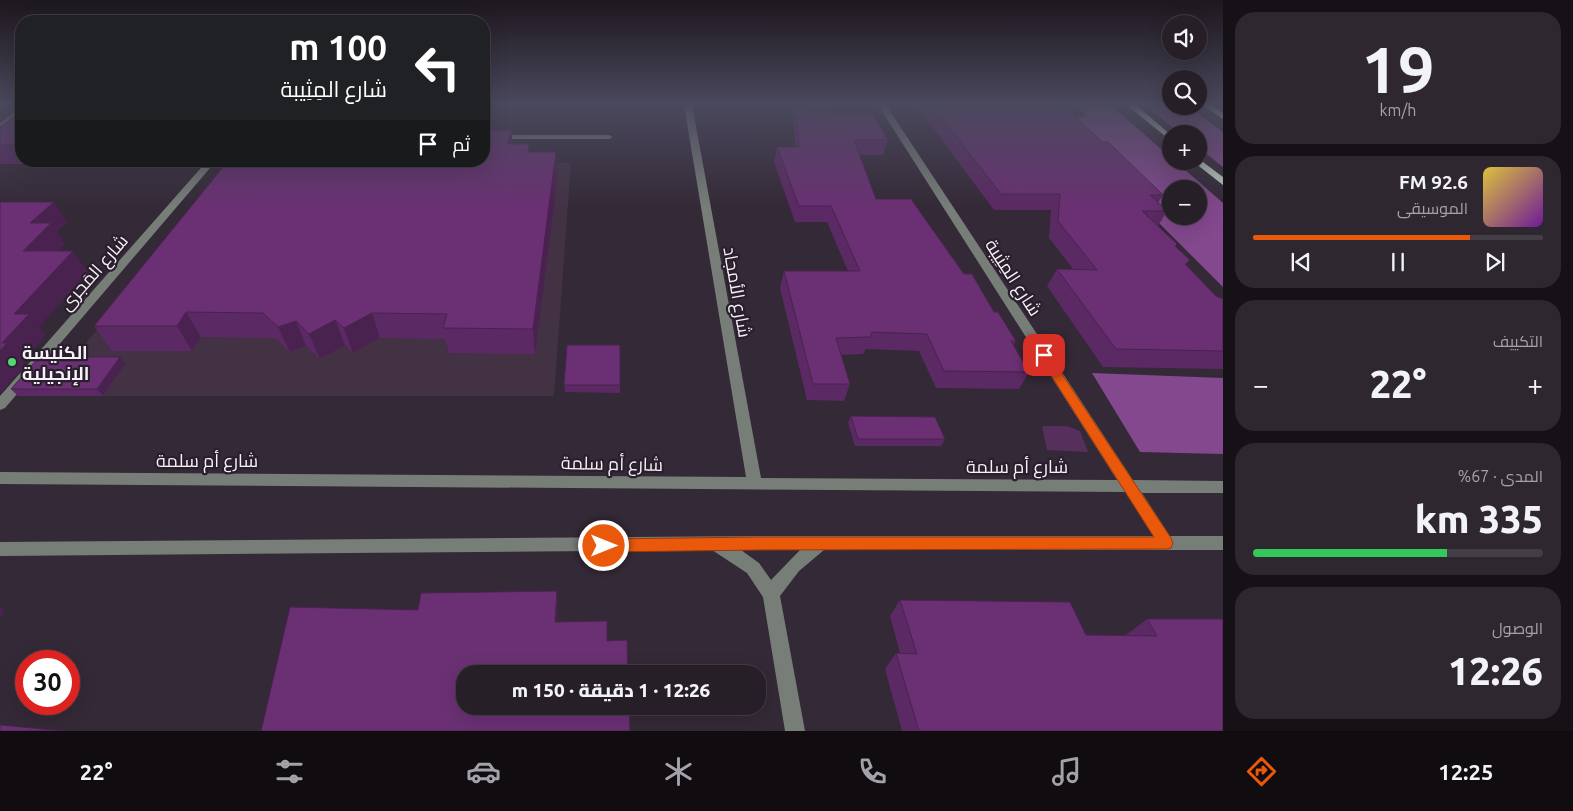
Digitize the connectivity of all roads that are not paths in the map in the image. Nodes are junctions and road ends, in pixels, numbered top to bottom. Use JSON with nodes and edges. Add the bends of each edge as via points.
{"nodes":[{"id":1,"x":694,"y":139,"type":"edge"},
{"id":2,"x":904,"y":139,"type":"edge"},
{"id":3,"x":207,"y":167,"type":"edge"},
{"id":4,"x":1207,"y":169,"type":"edge"},
{"id":5,"x":1223,"y":182,"type":"edge"},
{"id":6,"x":0,"y":405,"type":"edge"},
{"id":7,"x":0,"y":478,"type":"edge"},
{"id":8,"x":755,"y":485,"type":"junction"},
{"id":9,"x":1129,"y":486,"type":"junction"},
{"id":10,"x":1223,"y":487,"type":"edge"},
{"id":11,"x":821,"y":543,"type":"junction"},
{"id":12,"x":1166,"y":543,"type":"junction"},
{"id":13,"x":1223,"y":543,"type":"edge"},
{"id":14,"x":712,"y":544,"type":"junction"},
{"id":15,"x":0,"y":549,"type":"edge"},
{"id":16,"x":771,"y":594,"type":"junction"},
{"id":17,"x":795,"y":731,"type":"edge"}],
"edges":[{"from":1,"to":8,"type":"street","name":"شارع الأمجاد"},
{"from":2,"to":9,"type":"street","name":"شارع المِثِيبة"},
{"from":3,"to":6,"type":"street","name":"شارع المَجرى"},
{"from":4,"to":5,"type":"main road"},
{"from":7,"to":8,"type":"street","name":"شارع أم سلمة"},
{"from":8,"to":9,"type":"street","name":"شارع أم سلمة"},
{"from":9,"to":10,"type":"street","name":"شارع أم سلمة"},
{"from":9,"to":12,"type":"street","name":"شارع المِثِيبة"},
{"from":11,"to":12,"type":"street"},
{"from":11,"to":14,"type":"street"},
{"from":11,"to":16,"type":"street","via":[[801,557]]},
{"from":12,"to":13,"type":"street"},
{"from":14,"to":15,"type":"street"},
{"from":14,"to":16,"type":"street","via":[[753,568]]},
{"from":16,"to":17,"type":"street"}]}
